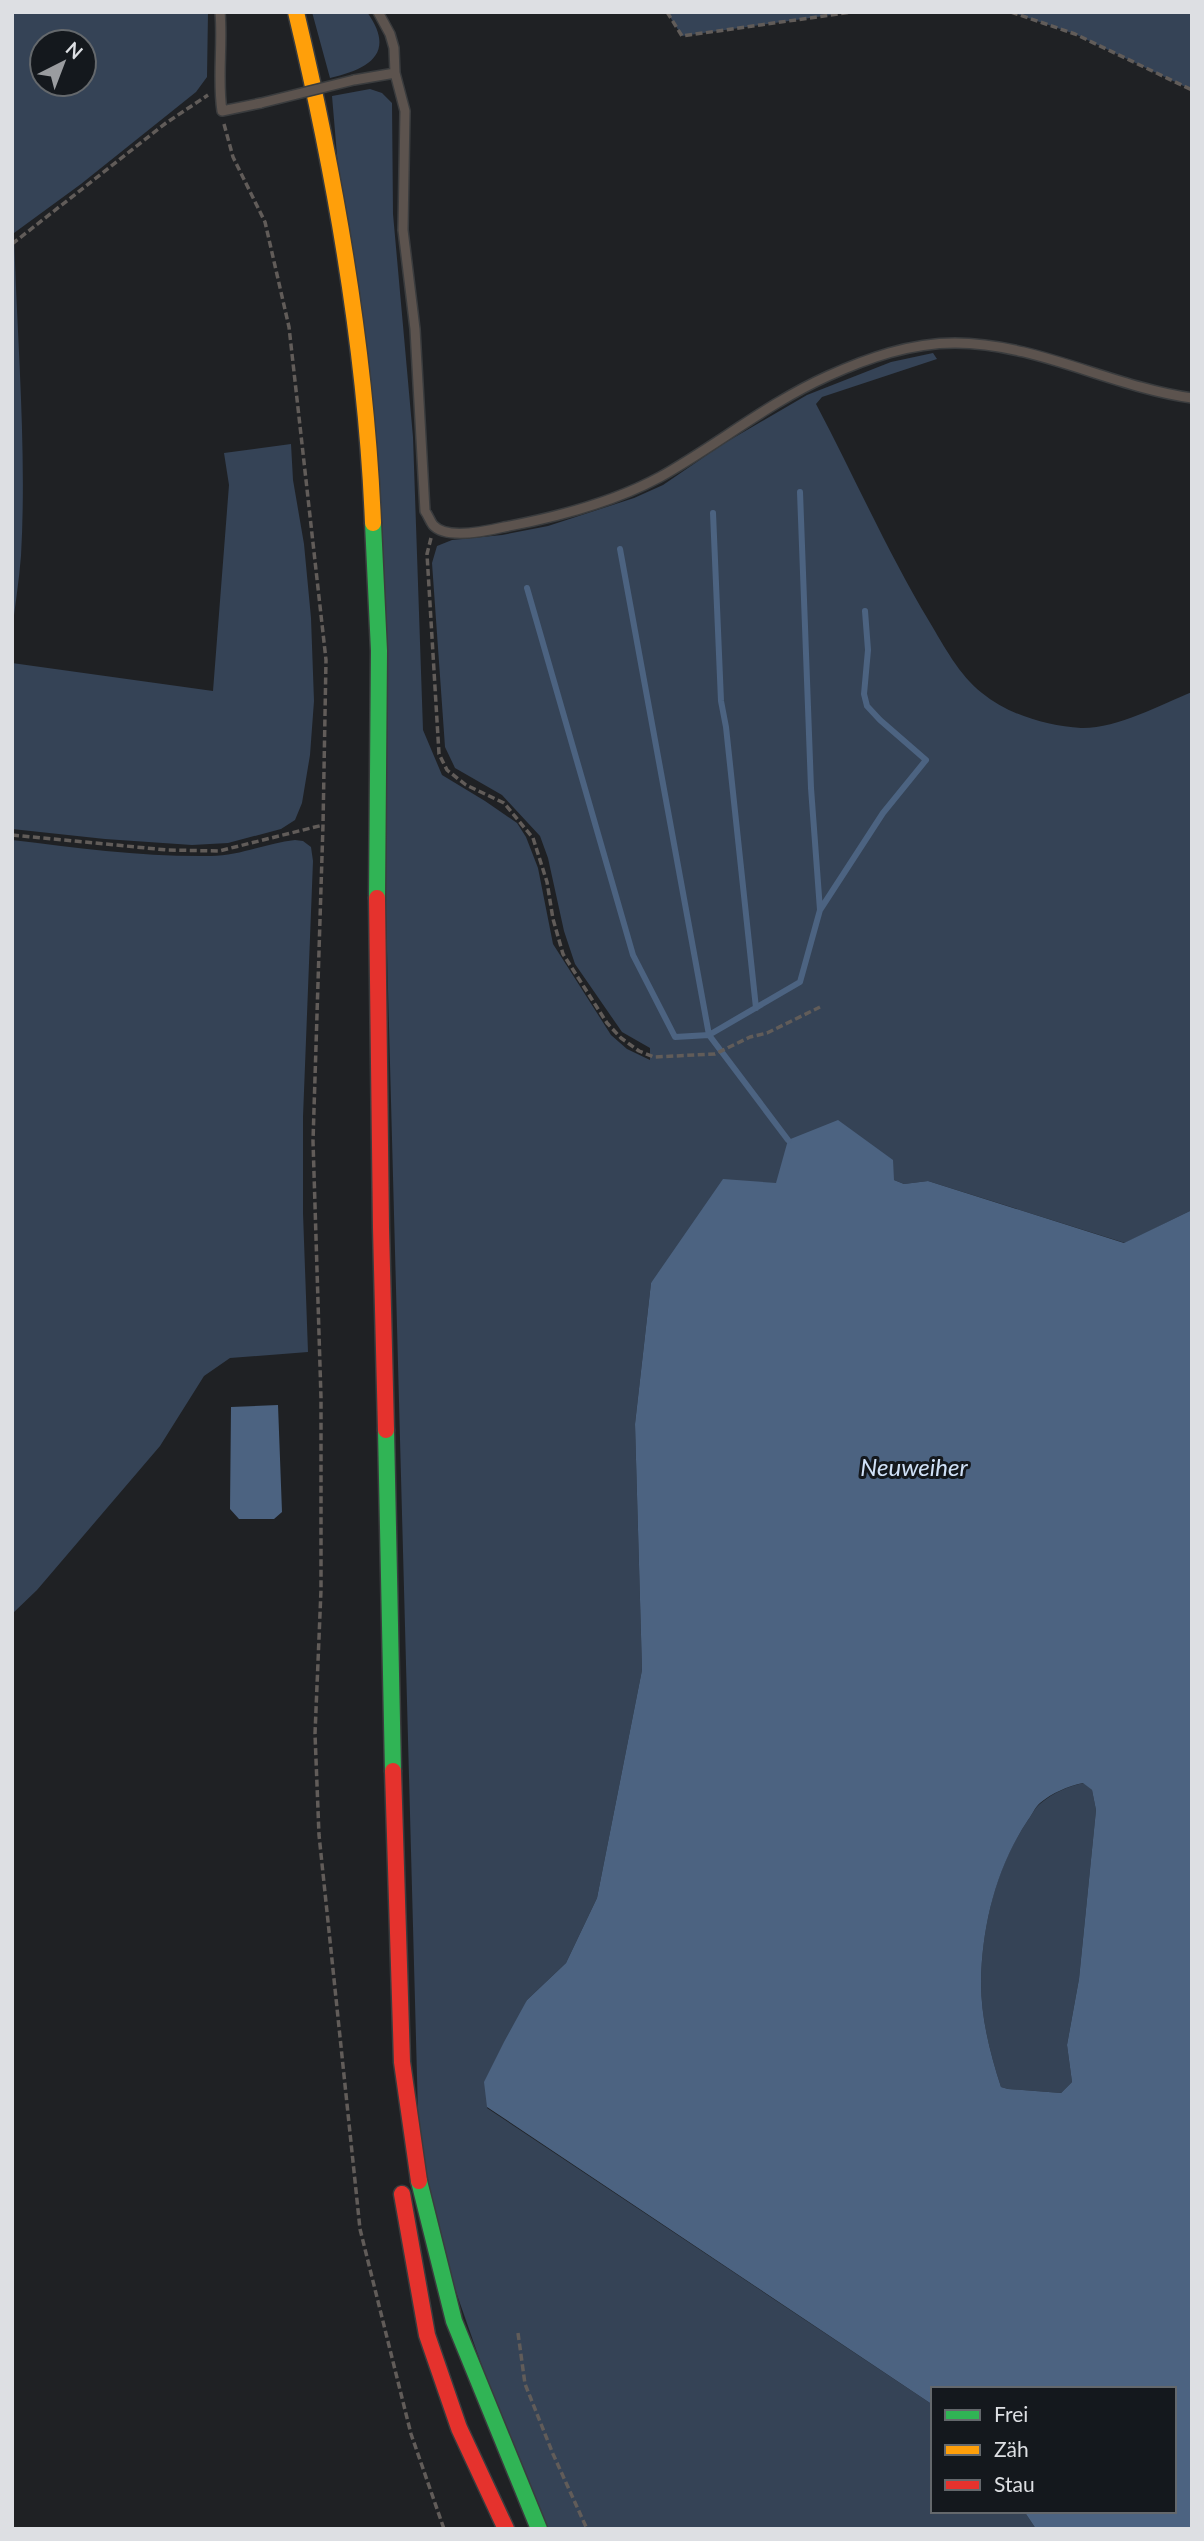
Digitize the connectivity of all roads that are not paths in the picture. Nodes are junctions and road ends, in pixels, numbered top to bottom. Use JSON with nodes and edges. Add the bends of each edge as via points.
{"nodes":[{"id":1,"x":220,"y":12,"type":"edge"},
{"id":2,"x":296,"y":12,"type":"edge"},
{"id":3,"x":378,"y":12,"type":"edge"},
{"id":4,"x":395,"y":73,"type":"junction"},
{"id":5,"x":1192,"y":398,"type":"edge"},
{"id":6,"x":402,"y":2062,"type":"junction"},
{"id":7,"x":459,"y":2428,"type":"junction"},
{"id":8,"x":471,"y":2492,"type":"dead end"},
{"id":9,"x":506,"y":2529,"type":"edge"},
{"id":10,"x":539,"y":2529,"type":"edge"}],
"edges":[{"from":1,"to":4,"type":"lane","bridge":true,"via":[[222,111]]},
{"from":2,"to":6,"type":"highway","via":[[321,117],[356,328],[372,503],[379,651],[381,1228]]},
{"from":3,"to":4,"type":"lane","via":[[394,48]]},
{"from":4,"to":5,"type":"lane","via":[[405,111],[403,230],[415,328],[425,510],[434,526],[445,532],[479,532],[598,505],[657,478],[827,376],[919,346],[991,346]]},
{"from":6,"to":7,"type":"highway","via":[[396,2118],[404,2214],[427,2336]]},
{"from":6,"to":10,"type":"highway","via":[[420,2189],[454,2321]]},
{"from":7,"to":8,"type":"highway"},
{"from":7,"to":9,"type":"highway"}]}
